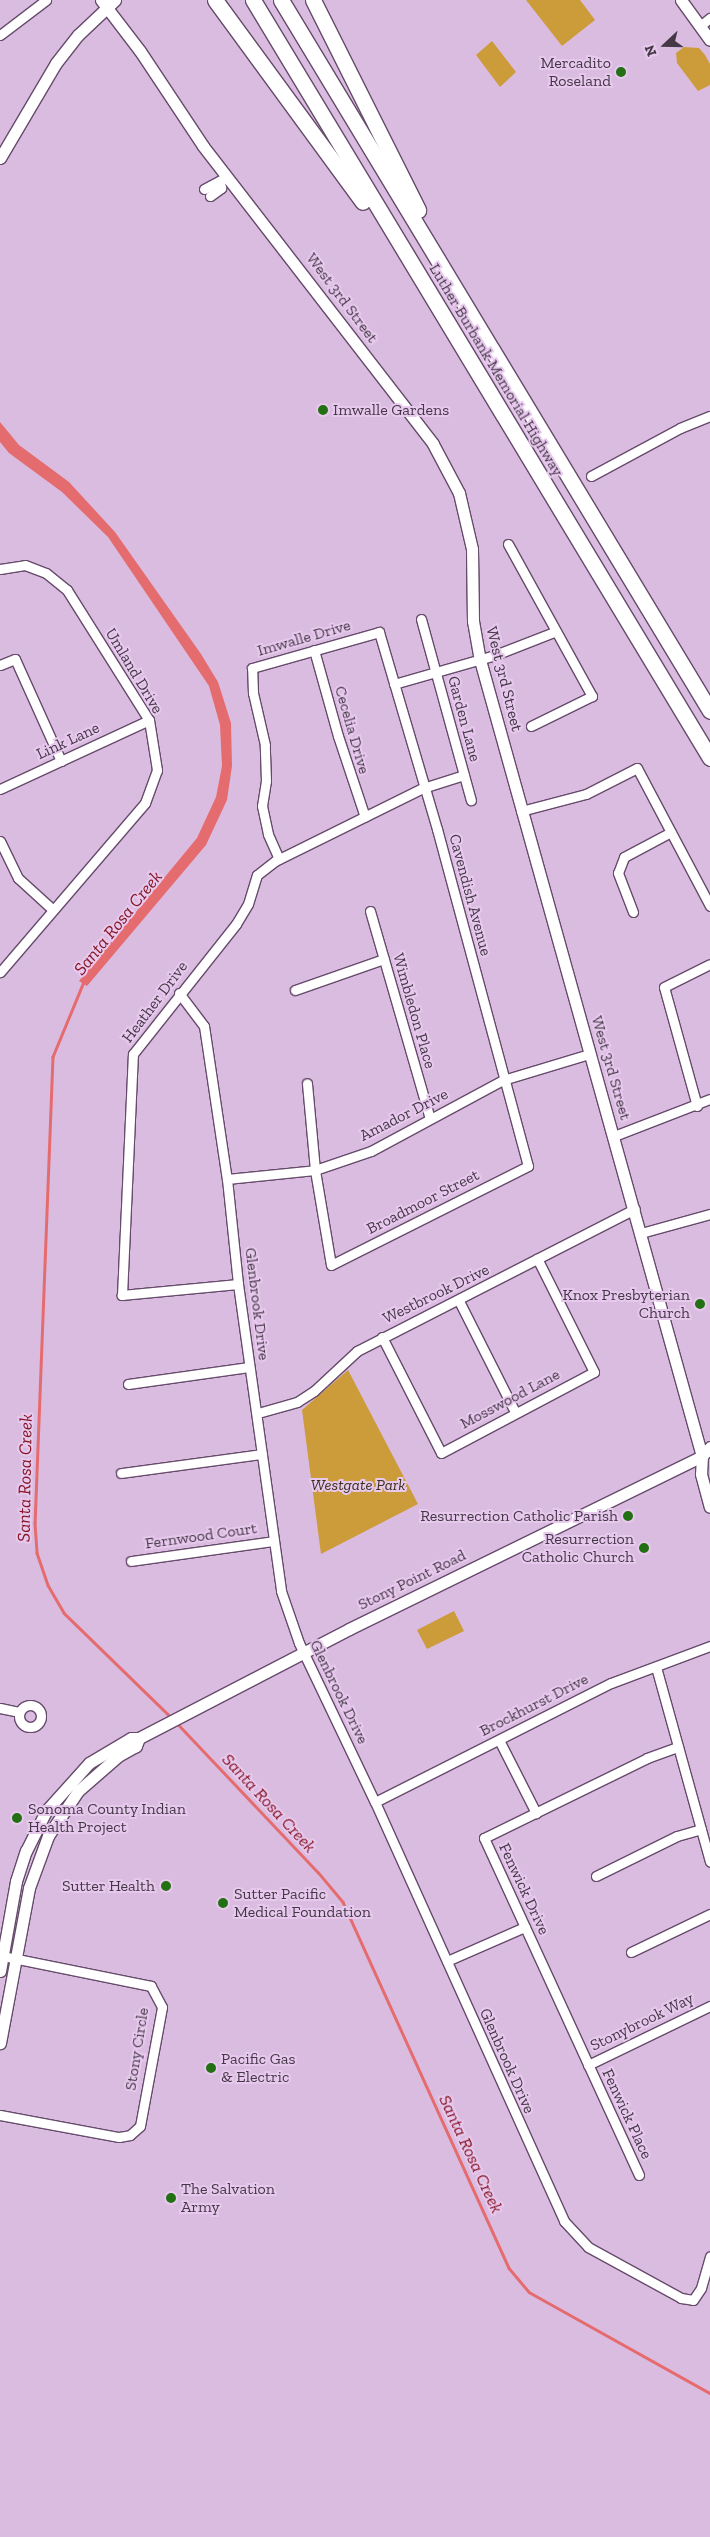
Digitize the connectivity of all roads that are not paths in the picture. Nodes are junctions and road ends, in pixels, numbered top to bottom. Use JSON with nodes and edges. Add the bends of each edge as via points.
{"nodes":[{"id":1,"x":46,"y":0,"type":"edge"},
{"id":2,"x":214,"y":0,"type":"edge"},
{"id":3,"x":253,"y":0,"type":"edge"},
{"id":4,"x":281,"y":0,"type":"edge"},
{"id":5,"x":313,"y":0,"type":"edge"},
{"id":6,"x":681,"y":0,"type":"edge"},
{"id":7,"x":108,"y":2,"type":"edge"},
{"id":8,"x":710,"y":18,"type":"edge"},
{"id":9,"x":700,"y":26,"type":"junction"},
{"id":10,"x":0,"y":36,"type":"edge"},
{"id":11,"x":710,"y":40,"type":"edge"},
{"id":12,"x":0,"y":158,"type":"edge"},
{"id":13,"x":224,"y":180,"type":"junction"},
{"id":14,"x":207,"y":193,"type":"dead end"},
{"id":15,"x":447,"y":275,"type":"junction"},
{"id":16,"x":424,"y":285,"type":"junction"},
{"id":17,"x":710,"y":416,"type":"edge"},
{"id":18,"x":591,"y":476,"type":"dead end"},
{"id":19,"x":508,"y":544,"type":"dead end"},
{"id":20,"x":0,"y":569,"type":"edge"},
{"id":21,"x":421,"y":619,"type":"dead end"},
{"id":22,"x":379,"y":632,"type":"joint"},
{"id":23,"x":554,"y":632,"type":"junction"},
{"id":24,"x":314,"y":650,"type":"junction"},
{"id":25,"x":480,"y":660,"type":"junction"},
{"id":26,"x":0,"y":665,"type":"edge"},
{"id":27,"x":435,"y":671,"type":"junction"},
{"id":28,"x":394,"y":684,"type":"junction"},
{"id":29,"x":710,"y":711,"type":"edge"},
{"id":30,"x":148,"y":720,"type":"junction"},
{"id":31,"x":531,"y":726,"type":"dead end"},
{"id":32,"x":710,"y":758,"type":"edge"},
{"id":33,"x":61,"y":761,"type":"junction"},
{"id":34,"x":464,"y":775,"type":"junction"},
{"id":35,"x":423,"y":788,"type":"junction"},
{"id":36,"x":0,"y":789,"type":"edge"},
{"id":37,"x":471,"y":800,"type":"dead end"},
{"id":38,"x":521,"y":811,"type":"junction"},
{"id":39,"x":365,"y":817,"type":"junction"},
{"id":40,"x":671,"y":832,"type":"junction"},
{"id":41,"x":0,"y":841,"type":"edge"},
{"id":42,"x":279,"y":859,"type":"junction"},
{"id":43,"x":710,"y":906,"type":"edge"},
{"id":44,"x":53,"y":910,"type":"junction"},
{"id":45,"x":370,"y":911,"type":"dead end"},
{"id":46,"x":633,"y":912,"type":"dead end"},
{"id":47,"x":384,"y":960,"type":"junction"},
{"id":48,"x":710,"y":964,"type":"edge"},
{"id":49,"x":0,"y":972,"type":"edge"},
{"id":50,"x":295,"y":990,"type":"dead end"},
{"id":51,"x":179,"y":993,"type":"junction"},
{"id":52,"x":590,"y":1054,"type":"junction"},
{"id":53,"x":503,"y":1080,"type":"junction"},
{"id":54,"x":307,"y":1083,"type":"dead end"},
{"id":55,"x":710,"y":1100,"type":"edge"},
{"id":56,"x":696,"y":1106,"type":"junction"},
{"id":57,"x":430,"y":1119,"type":"junction"},
{"id":58,"x":614,"y":1136,"type":"junction"},
{"id":59,"x":528,"y":1166,"type":"joint"},
{"id":60,"x":315,"y":1170,"type":"junction"},
{"id":61,"x":227,"y":1179,"type":"junction"},
{"id":62,"x":634,"y":1209,"type":"junction"},
{"id":63,"x":710,"y":1214,"type":"edge"},
{"id":64,"x":641,"y":1233,"type":"junction"},
{"id":65,"x":537,"y":1258,"type":"junction"},
{"id":66,"x":238,"y":1284,"type":"junction"},
{"id":67,"x":460,"y":1301,"type":"junction"},
{"id":68,"x":382,"y":1337,"type":"junction"},
{"id":69,"x":249,"y":1367,"type":"junction"},
{"id":70,"x":128,"y":1384,"type":"dead end"},
{"id":71,"x":515,"y":1412,"type":"junction"},
{"id":72,"x":258,"y":1413,"type":"junction"},
{"id":73,"x":262,"y":1454,"type":"junction"},
{"id":74,"x":707,"y":1454,"type":"edge"},
{"id":75,"x":710,"y":1467,"type":"edge"},
{"id":76,"x":121,"y":1473,"type":"dead end"},
{"id":77,"x":710,"y":1507,"type":"edge"},
{"id":78,"x":274,"y":1541,"type":"junction"},
{"id":79,"x":131,"y":1561,"type":"dead end"},
{"id":80,"x":710,"y":1646,"type":"edge"},
{"id":81,"x":304,"y":1654,"type":"junction"},
{"id":82,"x":656,"y":1667,"type":"junction"},
{"id":83,"x":0,"y":1708,"type":"edge"},
{"id":84,"x":19,"y":1712,"type":"dead end"},
{"id":85,"x":139,"y":1738,"type":"junction"},
{"id":86,"x":499,"y":1740,"type":"junction"},
{"id":87,"x":678,"y":1747,"type":"junction"},
{"id":88,"x":375,"y":1802,"type":"junction"},
{"id":89,"x":536,"y":1814,"type":"junction"},
{"id":90,"x":701,"y":1829,"type":"junction"},
{"id":91,"x":710,"y":1862,"type":"edge"},
{"id":92,"x":596,"y":1876,"type":"dead end"},
{"id":93,"x":710,"y":1914,"type":"edge"},
{"id":94,"x":525,"y":1926,"type":"junction"},
{"id":95,"x":631,"y":1952,"type":"dead end"},
{"id":96,"x":1,"y":1955,"type":"edge"},
{"id":97,"x":16,"y":1958,"type":"junction"},
{"id":98,"x":447,"y":1961,"type":"junction"},
{"id":99,"x":0,"y":1971,"type":"edge"},
{"id":100,"x":710,"y":2006,"type":"edge"},
{"id":101,"x":0,"y":2043,"type":"edge"},
{"id":102,"x":588,"y":2065,"type":"junction"},
{"id":103,"x":0,"y":2115,"type":"edge"},
{"id":104,"x":639,"y":2175,"type":"dead end"},
{"id":105,"x":710,"y":2256,"type":"edge"}],
"edges":[{"from":1,"to":10,"type":"street"},
{"from":2,"to":16,"type":"highway"},
{"from":3,"to":16,"type":"highway","name":"Luther Burbank Memorial Highway"},
{"from":4,"to":15,"type":"highway","name":"Luther Burbank Memorial Highway"},
{"from":5,"to":15,"type":"highway"},
{"from":6,"to":9,"type":"main road"},
{"from":7,"to":12,"type":"main road","via":[[56,63]]},
{"from":7,"to":13,"type":"main road","name":"West 3rd Street"},
{"from":8,"to":9,"type":"street"},
{"from":9,"to":11,"type":"main road"},
{"from":13,"to":14,"type":"street","via":[[221,188]]},
{"from":13,"to":25,"type":"main road","name":"West 3rd Street","via":[[430,440],[450,472],[471,538],[473,612]]},
{"from":15,"to":29,"type":"highway","name":"Luther Burbank Memorial Highway"},
{"from":16,"to":32,"type":"highway","name":"Luther Burbank Memorial Highway"},
{"from":17,"to":18,"type":"street","via":[[680,428]]},
{"from":19,"to":23,"type":"street"},
{"from":20,"to":30,"type":"street","name":"Umland Drive","via":[[25,565],[46,573],[66,590]]},
{"from":21,"to":27,"type":"street","name":"Garden Lane"},
{"from":22,"to":24,"type":"street","name":"Imwalle Drive"},
{"from":22,"to":28,"type":"street","name":"Cavendish Avenue"},
{"from":23,"to":25,"type":"street"},
{"from":23,"to":31,"type":"street","via":[[592,696]]},
{"from":24,"to":39,"type":"street","name":"Cecelia Drive"},
{"from":24,"to":42,"type":"street","name":"Imwalle Drive","via":[[252,668],[265,746],[266,781],[262,806],[268,834]]},
{"from":25,"to":27,"type":"street"},
{"from":25,"to":38,"type":"main road","name":"West 3rd Street"},
{"from":26,"to":33,"type":"street","via":[[15,658]]},
{"from":27,"to":28,"type":"street"},
{"from":27,"to":34,"type":"street","name":"Garden Lane"},
{"from":28,"to":35,"type":"street","name":"Cavendish Avenue"},
{"from":30,"to":33,"type":"street","name":"Link Lane"},
{"from":30,"to":44,"type":"street","name":"Umland Drive","via":[[157,770],[144,803]]},
{"from":33,"to":36,"type":"street","name":"Link Lane"},
{"from":34,"to":35,"type":"street","name":"Garden Lane"},
{"from":34,"to":37,"type":"street","name":"Garden Lane"},
{"from":35,"to":39,"type":"street","name":"Heather Drive"},
{"from":35,"to":53,"type":"street","name":"Cavendish Avenue"},
{"from":38,"to":40,"type":"street","via":[[586,794],[637,768]]},
{"from":38,"to":52,"type":"main road","name":"West 3rd Street"},
{"from":39,"to":42,"type":"street","name":"Heather Drive"},
{"from":40,"to":43,"type":"street"},
{"from":40,"to":46,"type":"street","via":[[624,857],[618,873]]},
{"from":41,"to":44,"type":"street","via":[[18,878]]},
{"from":42,"to":51,"type":"street","name":"Heather Drive","via":[[257,875],[248,904],[236,924]]},
{"from":44,"to":49,"type":"street","name":"Umland Drive"},
{"from":45,"to":47,"type":"street","name":"Wimbledon Place"},
{"from":47,"to":50,"type":"street"},
{"from":47,"to":57,"type":"street","name":"Wimbledon Place"},
{"from":48,"to":56,"type":"street","via":[[664,987]]},
{"from":51,"to":61,"type":"street","name":"Glenbrook Drive","via":[[204,1026]]},
{"from":51,"to":66,"type":"street","name":"Heather Drive","via":[[133,1054],[122,1295]]},
{"from":52,"to":53,"type":"street","name":"Amador Drive"},
{"from":52,"to":58,"type":"main road","name":"West 3rd Street"},
{"from":53,"to":57,"type":"street","name":"Amador Drive"},
{"from":53,"to":59,"type":"street","name":"Cavendish Avenue"},
{"from":54,"to":60,"type":"street"},
{"from":55,"to":56,"type":"street"},
{"from":56,"to":58,"type":"street"},
{"from":57,"to":60,"type":"street","name":"Amador Drive","via":[[371,1150]]},
{"from":58,"to":62,"type":"main road","name":"West 3rd Street"},
{"from":59,"to":60,"type":"street","name":"Broadmoor Street","via":[[331,1265]]},
{"from":60,"to":61,"type":"street","name":"Amador Drive"},
{"from":61,"to":66,"type":"street","name":"Glenbrook Drive"},
{"from":62,"to":64,"type":"main road","name":"West 3rd Street"},
{"from":62,"to":65,"type":"street","name":"Westbrook Drive"},
{"from":63,"to":64,"type":"street"},
{"from":64,"to":74,"type":"main road","name":"West 3rd Street"},
{"from":65,"to":67,"type":"street","name":"Westbrook Drive"},
{"from":65,"to":71,"type":"street","name":"Mosswood Lane","via":[[594,1372]]},
{"from":66,"to":69,"type":"street","name":"Glenbrook Drive"},
{"from":67,"to":68,"type":"street","name":"Westbrook Drive"},
{"from":67,"to":71,"type":"street"},
{"from":68,"to":71,"type":"street","name":"Mosswood Lane","via":[[441,1453]]},
{"from":68,"to":72,"type":"street","name":"Westbrook Drive","via":[[342,1362],[314,1391],[297,1402]]},
{"from":69,"to":70,"type":"street"},
{"from":69,"to":72,"type":"street","name":"Glenbrook Drive"},
{"from":72,"to":73,"type":"street","name":"Glenbrook Drive"},
{"from":73,"to":76,"type":"street"},
{"from":73,"to":78,"type":"street","name":"Glenbrook Drive"},
{"from":74,"to":75,"type":"main road","name":"West 3rd Street"},
{"from":74,"to":77,"type":"main road","name":"West 3rd Street","via":[[701,1474]]},
{"from":74,"to":81,"type":"main road","name":"Stony Point Road"},
{"from":78,"to":79,"type":"street","name":"Fernwood Court"},
{"from":78,"to":81,"type":"street","name":"Glenbrook Drive","via":[[284,1606]]},
{"from":80,"to":82,"type":"street","name":"Brockhurst Drive"},
{"from":81,"to":85,"type":"main road","name":"Stony Point Road"},
{"from":81,"to":88,"type":"street","name":"Glenbrook Drive"},
{"from":82,"to":86,"type":"street","name":"Brockhurst Drive","via":[[611,1683]]},
{"from":82,"to":87,"type":"street"},
{"from":83,"to":84,"type":"street"},
{"from":85,"to":96,"type":"main road","name":"Stony Point Road","via":[[131,1738],[89,1763],[46,1811],[26,1851],[16,1881]]},
{"from":85,"to":97,"type":"main road","name":"Stony Point Road","via":[[136,1746],[99,1771],[78,1791],[48,1836],[29,1888]]},
{"from":86,"to":88,"type":"street","name":"Brockhurst Drive"},
{"from":86,"to":89,"type":"street"},
{"from":87,"to":89,"type":"street","name":"Fenwick Drive","via":[[647,1758]]},
{"from":87,"to":90,"type":"street"},
{"from":88,"to":98,"type":"street","name":"Glenbrook Drive"},
{"from":89,"to":94,"type":"street","name":"Fenwick Drive","via":[[484,1838]]},
{"from":90,"to":91,"type":"street"},
{"from":90,"to":92,"type":"street","via":[[677,1836]]},
{"from":93,"to":95,"type":"street"},
{"from":94,"to":98,"type":"street"},
{"from":94,"to":102,"type":"street","name":"Fenwick Drive"},
{"from":96,"to":97,"type":"street","name":"Stony Circle"},
{"from":96,"to":99,"type":"main road","name":"Stony Point Road"},
{"from":97,"to":101,"type":"main road","name":"Stony Point Road"},
{"from":97,"to":103,"type":"street","name":"Stony Circle","via":[[151,1986],[162,2007],[140,2126],[130,2135],[119,2137]]},
{"from":98,"to":105,"type":"street","name":"Glenbrook Drive","via":[[564,2221],[588,2247],[681,2298],[693,2300],[701,2288]]},
{"from":100,"to":102,"type":"street","name":"Stonybrook Way"},
{"from":102,"to":104,"type":"street","name":"Fenwick Place"}]}
